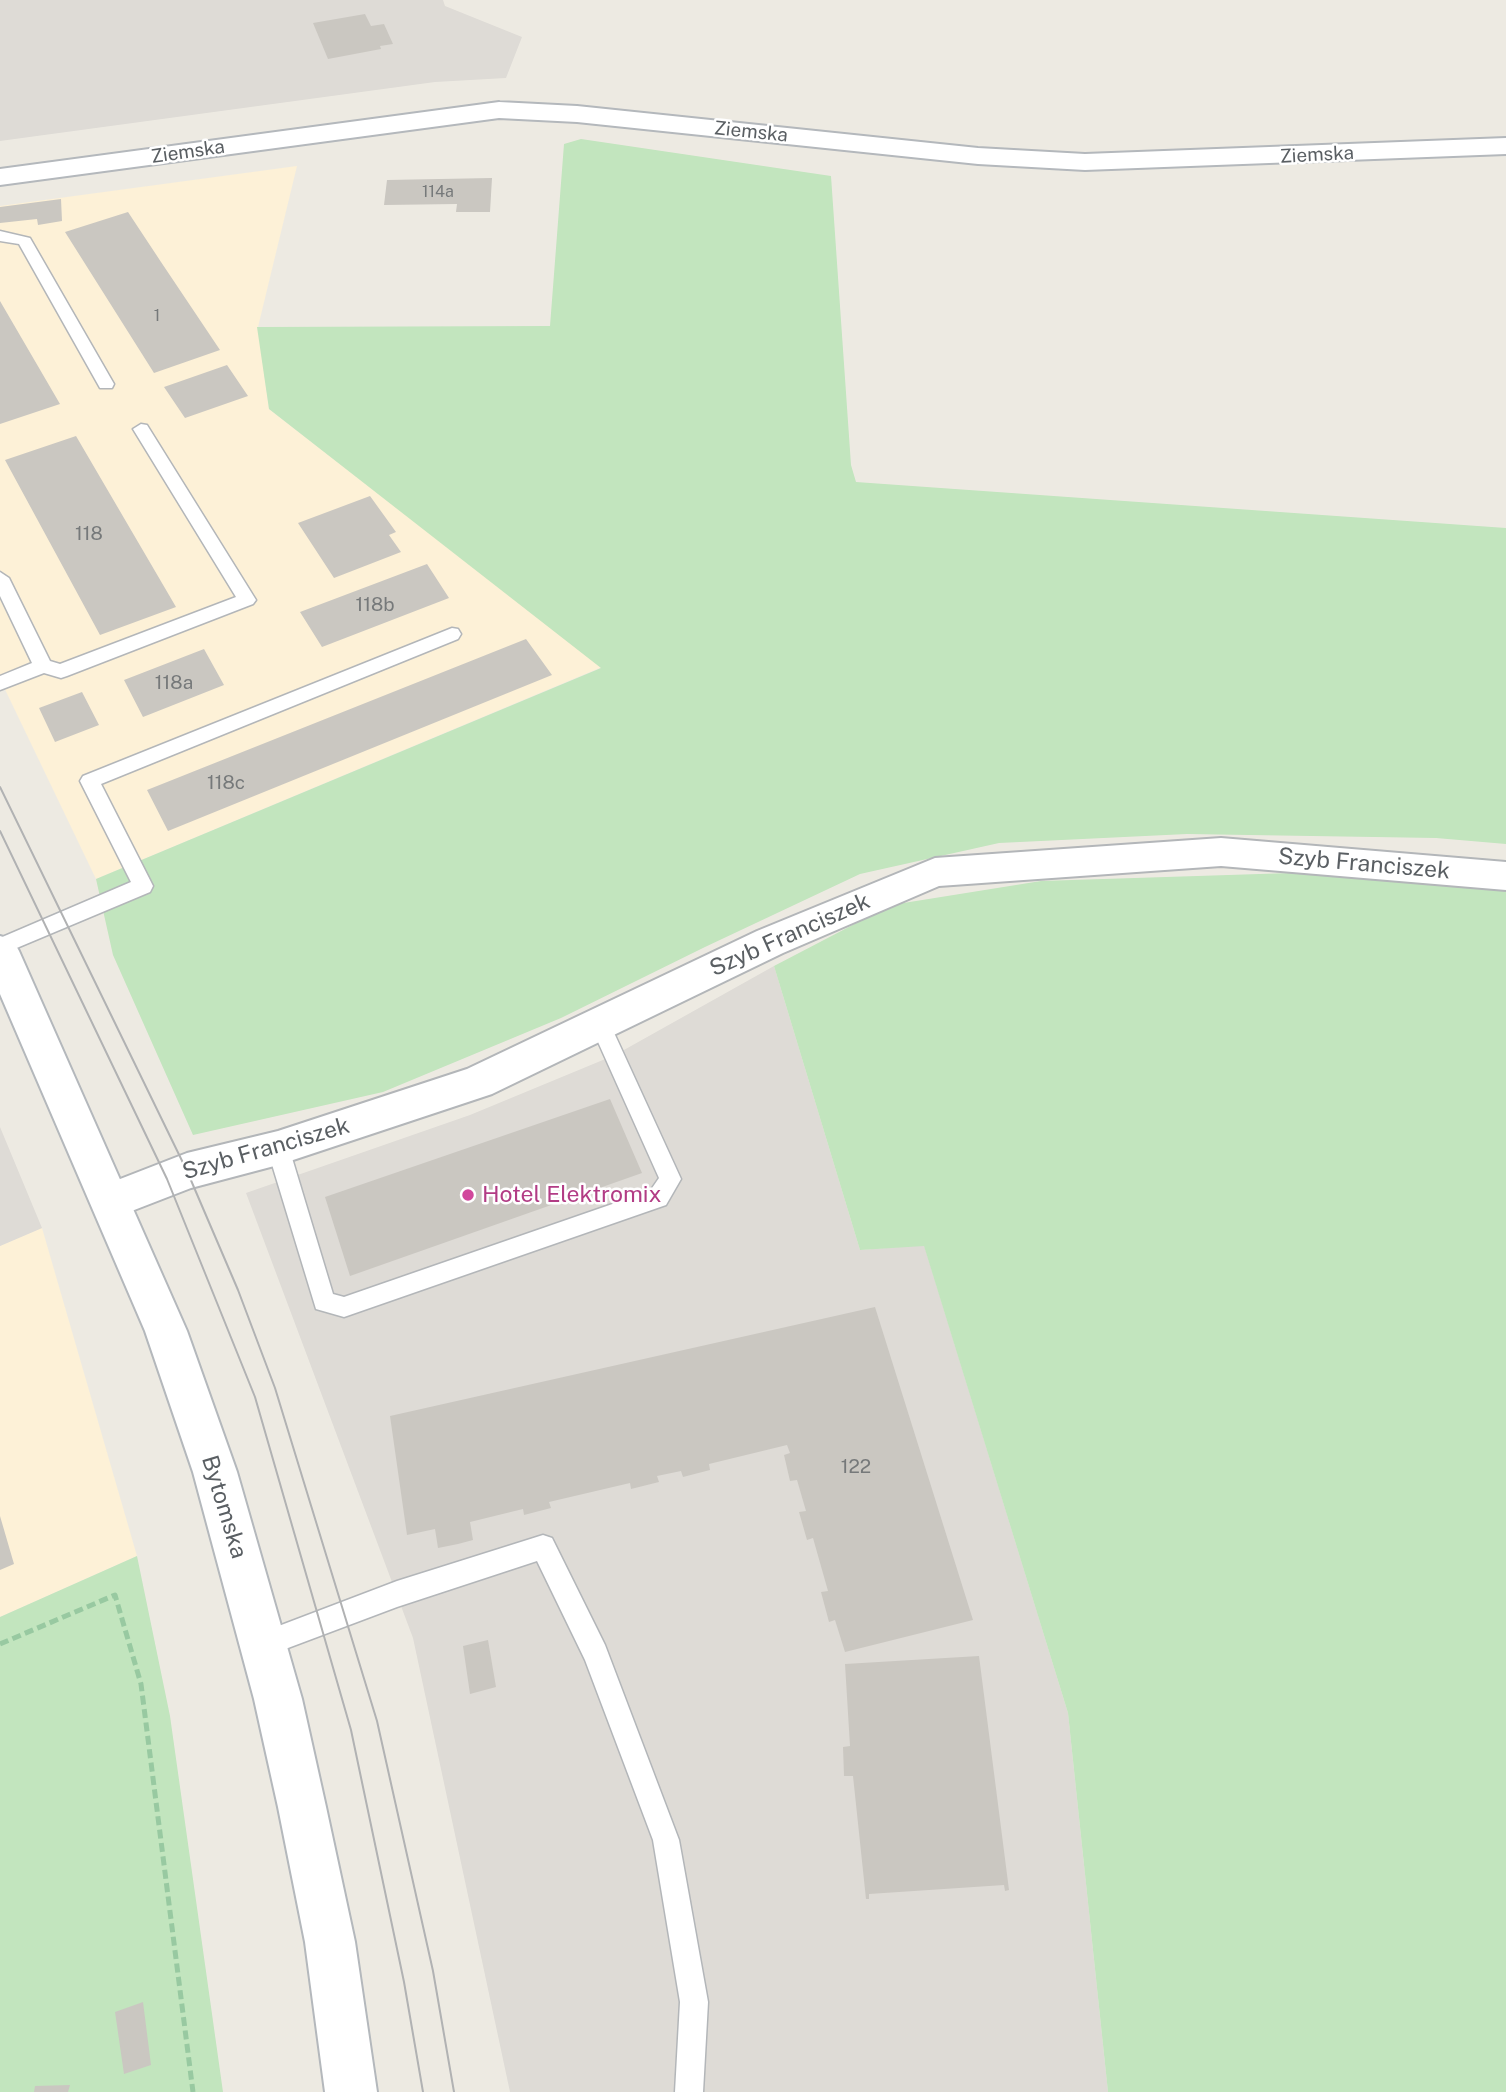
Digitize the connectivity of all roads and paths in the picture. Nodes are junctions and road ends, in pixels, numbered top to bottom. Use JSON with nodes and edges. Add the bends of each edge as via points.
{"nodes":[{"id":1,"x":1506,"y":146,"type":"edge"},
{"id":2,"x":0,"y":177,"type":"edge"},
{"id":3,"x":0,"y":236,"type":"edge"},
{"id":4,"x":106,"y":384,"type":"dead end"},
{"id":5,"x":141,"y":429,"type":"dead end"},
{"id":6,"x":0,"y":578,"type":"edge"},
{"id":7,"x":452,"y":634,"type":"dead end"},
{"id":8,"x":43,"y":666,"type":"junction"},
{"id":9,"x":0,"y":683,"type":"edge"},
{"id":10,"x":1506,"y":876,"type":"edge"},
{"id":11,"x":0,"y":949,"type":"edge"},
{"id":12,"x":600,"y":1024,"type":"junction"},
{"id":13,"x":278,"y":1148,"type":"junction"},
{"id":14,"x":111,"y":1201,"type":"junction"},
{"id":15,"x":0,"y":1644,"type":"edge"},
{"id":16,"x":264,"y":1644,"type":"junction"},
{"id":17,"x":193,"y":2092,"type":"edge"},
{"id":18,"x":351,"y":2092,"type":"edge"},
{"id":19,"x":689,"y":2092,"type":"edge"}],
"edges":[{"from":1,"to":2,"type":"street","name":"Ziemska","via":[[1255,158],[1053,161],[499,110]]},
{"from":3,"to":4,"type":"lane","via":[[25,241]]},
{"from":5,"to":8,"type":"lane","via":[[247,600],[61,671]]},
{"from":6,"to":8,"type":"lane"},
{"from":7,"to":11,"type":"lane","via":[[90,781],[143,886]]},
{"from":8,"to":9,"type":"lane"},
{"from":10,"to":12,"type":"street","name":"Szyb Franciszek","via":[[1221,852],[935,872],[770,942]]},
{"from":11,"to":14,"type":"street","name":"Bytomska"},
{"from":12,"to":13,"type":"street","name":"Szyb Franciszek","via":[[478,1082]]},
{"from":12,"to":13,"type":"lane","via":[[670,1179],[659,1198],[344,1307],[324,1303]]},
{"from":13,"to":14,"type":"street","name":"Szyb Franciszek","via":[[187,1171]]},
{"from":14,"to":16,"type":"street","name":"Bytomska","via":[[166,1331],[215,1472]]},
{"from":15,"to":17,"type":"path","via":[[115,1595],[141,1684]]},
{"from":16,"to":18,"type":"street","name":"Bytomska","via":[[330,1942]]},
{"from":16,"to":19,"type":"lane","via":[[397,1594],[543,1547],[596,1654],[666,1840],[694,2002]]}]}
